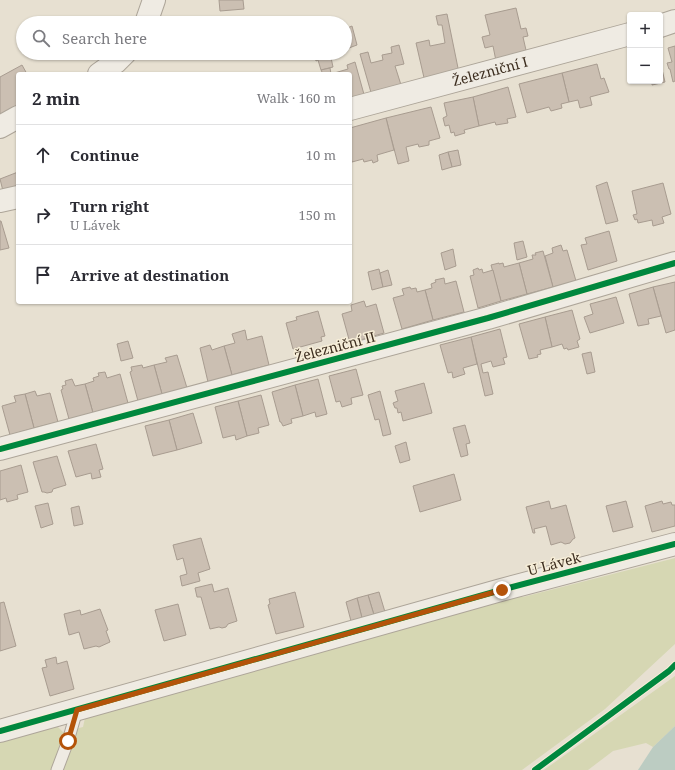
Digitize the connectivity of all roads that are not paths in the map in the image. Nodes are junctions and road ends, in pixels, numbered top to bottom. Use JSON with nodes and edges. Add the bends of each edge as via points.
{"nodes":[{"id":1,"x":675,"y":22,"type":"edge"},
{"id":2,"x":663,"y":25,"type":"edge"},
{"id":3,"x":627,"y":35,"type":"edge"},
{"id":4,"x":118,"y":60,"type":"edge"},
{"id":5,"x":102,"y":72,"type":"edge"},
{"id":6,"x":352,"y":108,"type":"edge"},
{"id":7,"x":16,"y":118,"type":"edge"},
{"id":8,"x":0,"y":127,"type":"edge"},
{"id":9,"x":16,"y":197,"type":"edge"},
{"id":10,"x":0,"y":201,"type":"edge"},
{"id":11,"x":675,"y":263,"type":"edge"},
{"id":12,"x":0,"y":449,"type":"edge"},
{"id":13,"x":675,"y":544,"type":"edge"},
{"id":14,"x":77,"y":710,"type":"junction"},
{"id":15,"x":0,"y":731,"type":"edge"},
{"id":16,"x":57,"y":770,"type":"edge"}],
"edges":[{"from":1,"to":2,"type":"street"},
{"from":3,"to":6,"type":"street","name":"Železniční I"},
{"from":4,"to":5,"type":"street"},
{"from":7,"to":8,"type":"street"},
{"from":9,"to":10,"type":"street"},
{"from":11,"to":12,"type":"street","name":"Železniční II","via":[[480,320]]},
{"from":13,"to":14,"type":"street","name":"U Lávek"},
{"from":14,"to":15,"type":"street","name":"U Lávek"},
{"from":14,"to":16,"type":"lane"}]}
